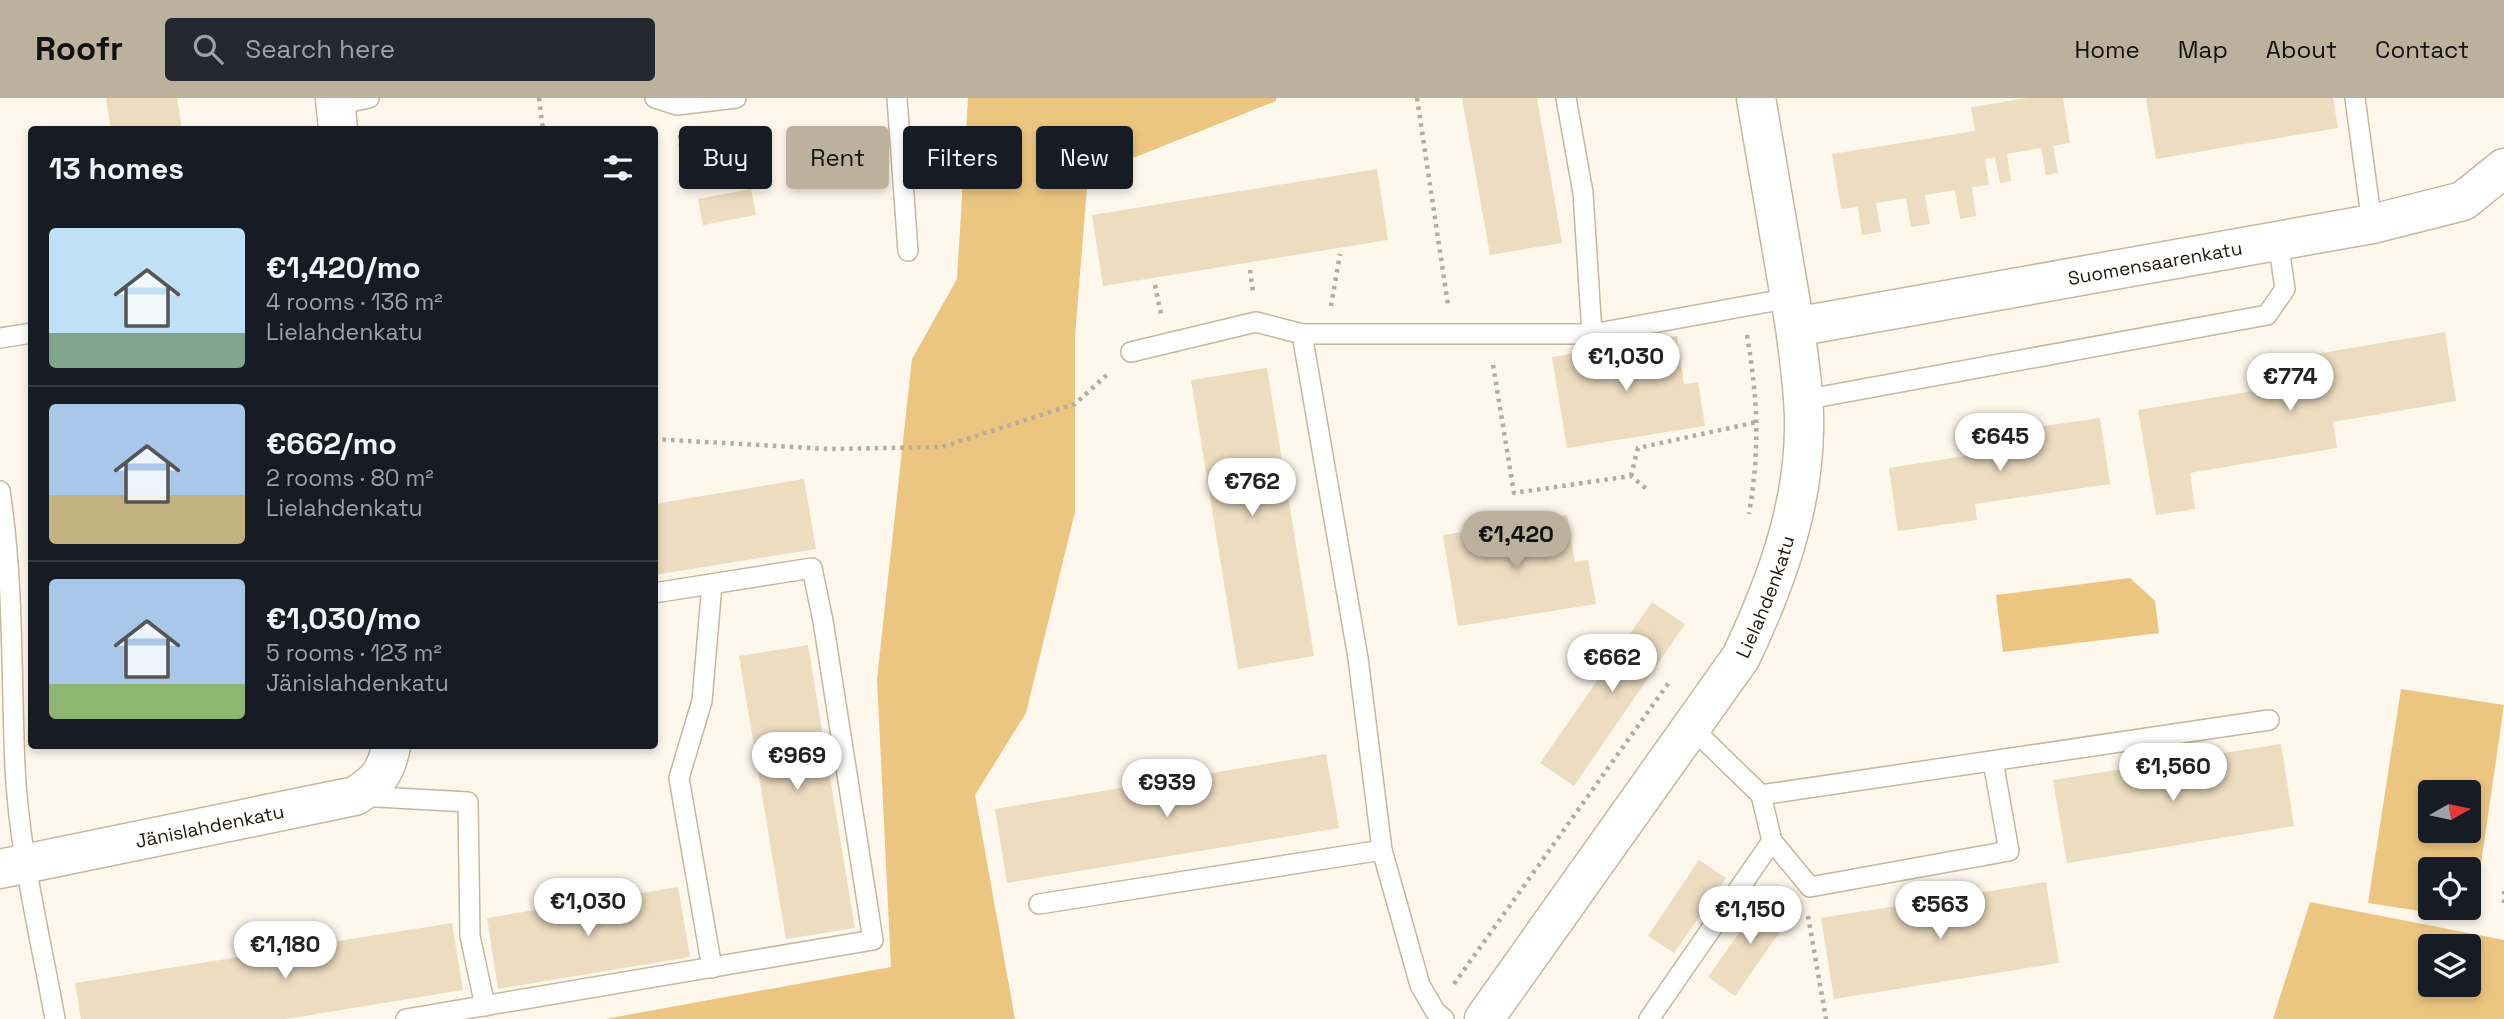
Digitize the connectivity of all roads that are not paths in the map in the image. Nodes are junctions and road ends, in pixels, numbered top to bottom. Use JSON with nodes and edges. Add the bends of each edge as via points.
{"nodes":[{"id":1,"x":655,"y":98,"type":"edge"},
{"id":2,"x":736,"y":98,"type":"edge"},
{"id":3,"x":897,"y":98,"type":"edge"},
{"id":4,"x":1566,"y":98,"type":"edge"},
{"id":5,"x":1756,"y":98,"type":"edge"},
{"id":6,"x":2355,"y":98,"type":"edge"},
{"id":7,"x":2504,"y":168,"type":"edge"},
{"id":8,"x":2372,"y":224,"type":"junction"},
{"id":9,"x":2278,"y":241,"type":"junction"},
{"id":10,"x":908,"y":251,"type":"dead end"},
{"id":11,"x":1792,"y":312,"type":"junction"},
{"id":12,"x":28,"y":334,"type":"edge"},
{"id":13,"x":1302,"y":334,"type":"junction"},
{"id":14,"x":1592,"y":334,"type":"junction"},
{"id":15,"x":0,"y":338,"type":"edge"},
{"id":16,"x":1131,"y":352,"type":"road end"},
{"id":17,"x":1803,"y":400,"type":"junction"},
{"id":18,"x":0,"y":491,"type":"edge"},
{"id":19,"x":712,"y":584,"type":"junction"},
{"id":20,"x":658,"y":592,"type":"edge"},
{"id":21,"x":2269,"y":720,"type":"dead end"},
{"id":22,"x":1691,"y":727,"type":"junction"},
{"id":23,"x":390,"y":749,"type":"edge"},
{"id":24,"x":1993,"y":761,"type":"junction"},
{"id":25,"x":1761,"y":795,"type":"junction"},
{"id":26,"x":355,"y":796,"type":"junction"},
{"id":27,"x":1772,"y":841,"type":"junction"},
{"id":28,"x":1382,"y":849,"type":"junction"},
{"id":29,"x":13,"y":866,"type":"edge"},
{"id":30,"x":1039,"y":904,"type":"dead end"},
{"id":31,"x":712,"y":968,"type":"junction"},
{"id":32,"x":485,"y":1006,"type":"junction"},
{"id":33,"x":1440,"y":1015,"type":"edge"},
{"id":34,"x":55,"y":1019,"type":"edge"},
{"id":35,"x":406,"y":1019,"type":"edge"},
{"id":36,"x":1484,"y":1019,"type":"edge"},
{"id":37,"x":1649,"y":1019,"type":"edge"}],
"edges":[{"from":1,"to":2,"type":"lane","via":[[677,105]]},
{"from":3,"to":10,"type":"lane"},
{"from":4,"to":14,"type":"lane","via":[[1583,193]]},
{"from":5,"to":11,"type":"street","name":"Lielahdenkatu"},
{"from":6,"to":8,"type":"lane"},
{"from":7,"to":8,"type":"street","name":"Suomensaarenkatu","via":[[2463,201]]},
{"from":8,"to":9,"type":"street","name":"Suomensaarenkatu"},
{"from":9,"to":11,"type":"street","name":"Suomensaarenkatu"},
{"from":9,"to":17,"type":"lane","via":[[2285,289],[2267,316]]},
{"from":11,"to":14,"type":"lane","via":[[1743,306]]},
{"from":11,"to":17,"type":"street","name":"Lielahdenkatu"},
{"from":12,"to":15,"type":"lane"},
{"from":13,"to":14,"type":"lane"},
{"from":13,"to":16,"type":"lane","via":[[1256,322]]},
{"from":13,"to":28,"type":"lane","via":[[1358,658]]},
{"from":17,"to":22,"type":"street","name":"Lielahdenkatu","via":[[1798,492],[1789,537],[1741,657]]},
{"from":18,"to":29,"type":"lane","via":[[10,596]]},
{"from":19,"to":20,"type":"lane"},
{"from":19,"to":31,"type":"lane","via":[[702,701],[679,778]]},
{"from":19,"to":31,"type":"lane","via":[[812,568],[873,940]]},
{"from":21,"to":24,"type":"lane"},
{"from":22,"to":25,"type":"lane"},
{"from":22,"to":36,"type":"street","name":"Lielahdenkatu"},
{"from":23,"to":26,"type":"street","name":"Jänislahdenkatu","via":[[387,768]]},
{"from":24,"to":25,"type":"lane"},
{"from":24,"to":27,"type":"lane","via":[[2009,852],[1810,887]]},
{"from":25,"to":27,"type":"lane"},
{"from":26,"to":29,"type":"street","name":"Jänislahdenkatu"},
{"from":26,"to":32,"type":"lane","via":[[468,802],[470,936]]},
{"from":27,"to":37,"type":"lane"},
{"from":28,"to":30,"type":"lane"},
{"from":28,"to":33,"type":"lane","via":[[1420,985]]},
{"from":29,"to":34,"type":"lane"},
{"from":31,"to":32,"type":"lane"},
{"from":32,"to":35,"type":"lane"}]}
